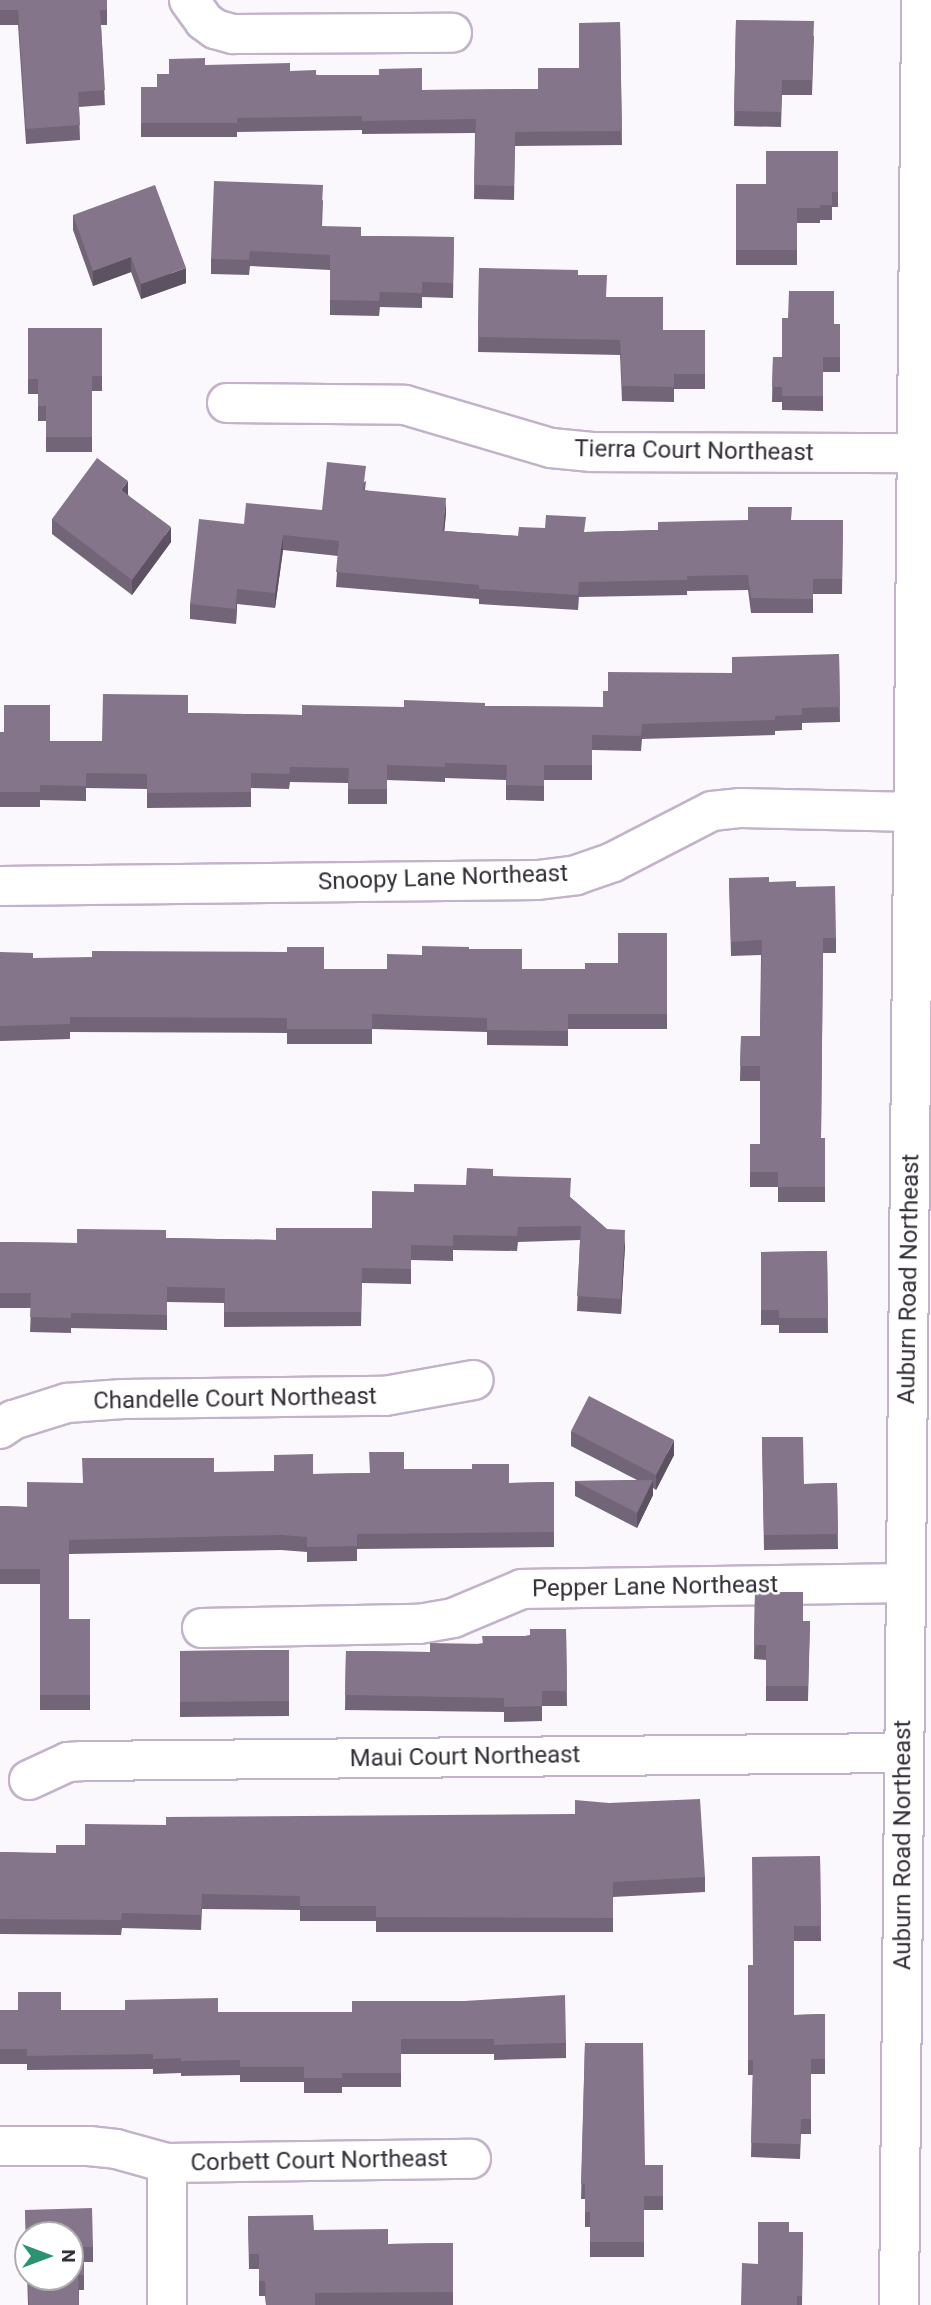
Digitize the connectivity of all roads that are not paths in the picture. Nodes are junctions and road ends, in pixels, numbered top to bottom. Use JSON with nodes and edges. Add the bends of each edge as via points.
{"nodes":[{"id":1,"x":921,"y":0,"type":"edge"},
{"id":2,"x":196,"y":10,"type":"edge"},
{"id":3,"x":452,"y":33,"type":"dead end"},
{"id":4,"x":925,"y":260,"type":"edge"},
{"id":5,"x":227,"y":403,"type":"dead end"},
{"id":6,"x":915,"y":453,"type":"junction"},
{"id":7,"x":913,"y":812,"type":"junction"},
{"id":8,"x":0,"y":886,"type":"edge"},
{"id":9,"x":921,"y":1049,"type":"edge"},
{"id":10,"x":474,"y":1380,"type":"dead end"},
{"id":11,"x":0,"y":1429,"type":"edge"},
{"id":12,"x":919,"y":1521,"type":"edge"},
{"id":13,"x":905,"y":1583,"type":"junction"},
{"id":14,"x":202,"y":1628,"type":"dead end"},
{"id":15,"x":904,"y":1753,"type":"junction"},
{"id":16,"x":29,"y":1780,"type":"dead end"},
{"id":17,"x":916,"y":2111,"type":"edge"},
{"id":18,"x":0,"y":2146,"type":"edge"},
{"id":19,"x":471,"y":2159,"type":"dead end"},
{"id":20,"x":167,"y":2163,"type":"junction"},
{"id":21,"x":167,"y":2305,"type":"edge"},
{"id":22,"x":899,"y":2305,"type":"edge"}],
"edges":[{"from":1,"to":4,"type":"street","name":"Auburn Road Northeast"},
{"from":2,"to":3,"type":"street","via":[[215,29],[233,34]]},
{"from":4,"to":6,"type":"street","name":"Auburn Road Northeast"},
{"from":5,"to":6,"type":"street","name":"Tierra Court Northeast","via":[[405,405],[551,448],[592,452]]},
{"from":6,"to":7,"type":"street","name":"Auburn Road Northeast"},
{"from":7,"to":8,"type":"street","name":"Snoopy Lane Northeast","via":[[712,811],[613,862],[576,875],[538,880]]},
{"from":7,"to":9,"type":"street","name":"Auburn Road Northeast"},
{"from":9,"to":12,"type":"street","name":"Auburn Road Northeast"},
{"from":10,"to":11,"type":"street","name":"Chandelle Court Northeast","via":[[385,1396],[122,1399],[67,1404],[13,1420]]},
{"from":12,"to":13,"type":"street","name":"Auburn Road Northeast"},
{"from":13,"to":14,"type":"street","name":"Pepper Lane Northeast","via":[[522,1590],[453,1618],[419,1624]]},
{"from":13,"to":15,"type":"street","name":"Auburn Road Northeast"},
{"from":15,"to":16,"type":"street","name":"Maui Court Northeast","via":[[83,1760]]},
{"from":15,"to":17,"type":"street","name":"Auburn Road Northeast"},
{"from":17,"to":22,"type":"street","name":"Auburn Road Northeast"},
{"from":18,"to":20,"type":"street","name":"Corbett Court Northeast","via":[[89,2146]]},
{"from":19,"to":20,"type":"street","name":"Corbett Court Northeast"},
{"from":20,"to":21,"type":"street"}]}
